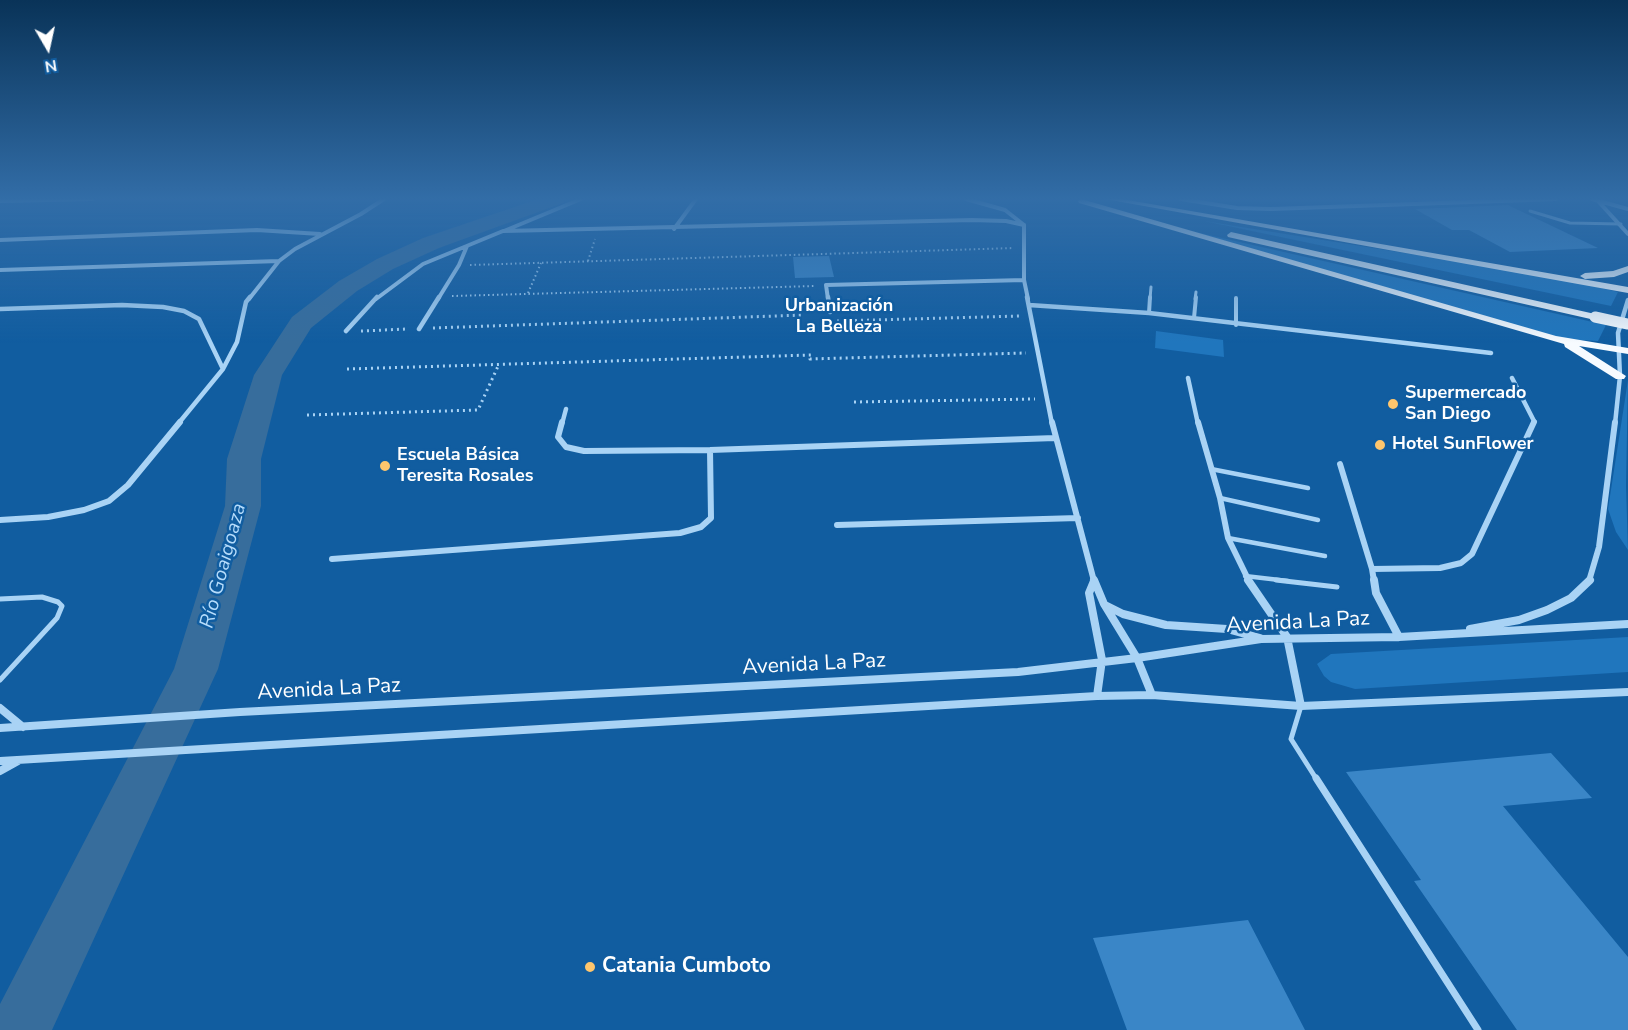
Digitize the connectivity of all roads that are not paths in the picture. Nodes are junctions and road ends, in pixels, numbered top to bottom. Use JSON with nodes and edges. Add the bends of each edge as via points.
{"nodes":[{"id":1,"x":301,"y":247,"type":"edge"},
{"id":2,"x":464,"y":247,"type":"edge"},
{"id":3,"x":467,"y":247,"type":"edge"},
{"id":4,"x":1024,"y":247,"type":"edge"},
{"id":5,"x":1240,"y":247,"type":"edge"},
{"id":6,"x":1295,"y":247,"type":"edge"},
{"id":7,"x":1310,"y":247,"type":"edge"},
{"id":8,"x":1387,"y":247,"type":"edge"},
{"id":9,"x":279,"y":261,"type":"junction"},
{"id":10,"x":1628,"y":269,"type":"edge"},
{"id":11,"x":0,"y":270,"type":"edge"},
{"id":12,"x":1526,"y":271,"type":"junction"},
{"id":13,"x":1024,"y":280,"type":"junction"},
{"id":14,"x":1151,"y":287,"type":"dead end"},
{"id":15,"x":1628,"y":290,"type":"edge"},
{"id":16,"x":1196,"y":292,"type":"dead end"},
{"id":17,"x":1236,"y":298,"type":"dead end"},
{"id":18,"x":1628,"y":300,"type":"edge"},
{"id":19,"x":1029,"y":305,"type":"junction"},
{"id":20,"x":0,"y":309,"type":"edge"},
{"id":21,"x":830,"y":312,"type":"dead end"},
{"id":22,"x":1596,"y":312,"type":"junction"},
{"id":23,"x":1149,"y":313,"type":"junction"},
{"id":24,"x":1628,"y":314,"type":"edge"},
{"id":25,"x":1194,"y":318,"type":"junction"},
{"id":26,"x":1628,"y":324,"type":"edge"},
{"id":27,"x":1236,"y":325,"type":"junction"},
{"id":28,"x":419,"y":329,"type":"road end"},
{"id":29,"x":346,"y":332,"type":"road end"},
{"id":30,"x":1555,"y":339,"type":"junction"},
{"id":31,"x":1622,"y":350,"type":"edge"},
{"id":32,"x":1491,"y":353,"type":"dead end"},
{"id":33,"x":223,"y":369,"type":"junction"},
{"id":34,"x":1620,"y":376,"type":"junction"},
{"id":35,"x":1188,"y":378,"type":"dead end"},
{"id":36,"x":1512,"y":378,"type":"dead end"},
{"id":37,"x":566,"y":409,"type":"dead end"},
{"id":38,"x":1055,"y":438,"type":"junction"},
{"id":39,"x":710,"y":450,"type":"junction"},
{"id":40,"x":1340,"y":464,"type":"dead end"},
{"id":41,"x":1211,"y":469,"type":"junction"},
{"id":42,"x":1308,"y":488,"type":"dead end"},
{"id":43,"x":1220,"y":498,"type":"junction"},
{"id":44,"x":1078,"y":518,"type":"junction"},
{"id":45,"x":0,"y":520,"type":"edge"},
{"id":46,"x":1318,"y":520,"type":"dead end"},
{"id":47,"x":837,"y":525,"type":"dead end"},
{"id":48,"x":1228,"y":538,"type":"junction"},
{"id":49,"x":1325,"y":556,"type":"dead end"},
{"id":50,"x":332,"y":559,"type":"dead end"},
{"id":51,"x":1372,"y":569,"type":"junction"},
{"id":52,"x":1245,"y":576,"type":"junction"},
{"id":53,"x":1094,"y":582,"type":"junction"},
{"id":54,"x":1337,"y":587,"type":"dead end"},
{"id":55,"x":0,"y":599,"type":"edge"},
{"id":56,"x":1104,"y":604,"type":"junction"},
{"id":57,"x":1628,"y":624,"type":"edge"},
{"id":58,"x":1438,"y":635,"type":"junction"},
{"id":59,"x":1287,"y":637,"type":"junction"},
{"id":60,"x":1400,"y":637,"type":"junction"},
{"id":61,"x":1261,"y":639,"type":"junction"},
{"id":62,"x":1137,"y":658,"type":"junction"},
{"id":63,"x":1102,"y":660,"type":"junction"},
{"id":64,"x":0,"y":680,"type":"edge"},
{"id":65,"x":1628,"y":692,"type":"edge"},
{"id":66,"x":1152,"y":695,"type":"junction"},
{"id":67,"x":1097,"y":696,"type":"junction"},
{"id":68,"x":1301,"y":706,"type":"junction"},
{"id":69,"x":0,"y":708,"type":"edge"},
{"id":70,"x":23,"y":727,"type":"junction"},
{"id":71,"x":0,"y":728,"type":"edge"},
{"id":72,"x":22,"y":759,"type":"junction"},
{"id":73,"x":0,"y":760,"type":"edge"},
{"id":74,"x":0,"y":771,"type":"edge"},
{"id":75,"x":1478,"y":1030,"type":"edge"}],
"edges":[{"from":1,"to":9,"type":"street"},
{"from":2,"to":29,"type":"street","via":[[423,264],[380,294]]},
{"from":3,"to":28,"type":"street"},
{"from":4,"to":13,"type":"street"},
{"from":5,"to":30,"type":"main road"},
{"from":6,"to":22,"type":"main road"},
{"from":7,"to":22,"type":"main road"},
{"from":8,"to":12,"type":"main road"},
{"from":9,"to":11,"type":"street"},
{"from":9,"to":33,"type":"street","via":[[246,302],[237,342]]},
{"from":10,"to":12,"type":"main road","via":[[1614,274],[1576,276]]},
{"from":12,"to":15,"type":"main road"},
{"from":13,"to":19,"type":"street"},
{"from":13,"to":21,"type":"street","via":[[826,285]]},
{"from":14,"to":23,"type":"lane"},
{"from":16,"to":25,"type":"lane"},
{"from":17,"to":27,"type":"lane"},
{"from":18,"to":31,"type":"street","via":[[1618,333]]},
{"from":19,"to":23,"type":"street"},
{"from":19,"to":38,"type":"street"},
{"from":20,"to":33,"type":"street","via":[[122,305],[184,311],[199,319]]},
{"from":22,"to":24,"type":"main road"},
{"from":22,"to":26,"type":"main road","bridge":true},
{"from":23,"to":25,"type":"street"},
{"from":25,"to":27,"type":"street"},
{"from":27,"to":32,"type":"street"},
{"from":30,"to":31,"type":"main road"},
{"from":30,"to":34,"type":"main road"},
{"from":31,"to":34,"type":"street"},
{"from":33,"to":45,"type":"street","via":[[128,485],[109,501],[48,517]]},
{"from":34,"to":58,"type":"street","via":[[1605,511],[1591,579],[1571,598],[1519,620]]},
{"from":35,"to":41,"type":"street"},
{"from":36,"to":51,"type":"street","via":[[1534,421],[1472,554],[1461,563],[1440,568]]},
{"from":37,"to":39,"type":"street","via":[[558,437],[566,447],[584,452]]},
{"from":38,"to":39,"type":"street"},
{"from":38,"to":44,"type":"street"},
{"from":39,"to":50,"type":"street","via":[[711,518],[700,527],[668,534]]},
{"from":40,"to":51,"type":"street"},
{"from":41,"to":42,"type":"lane"},
{"from":41,"to":43,"type":"street"},
{"from":43,"to":46,"type":"lane"},
{"from":43,"to":48,"type":"street"},
{"from":44,"to":47,"type":"street"},
{"from":44,"to":53,"type":"street"},
{"from":48,"to":49,"type":"lane"},
{"from":48,"to":52,"type":"street"},
{"from":51,"to":60,"type":"street","via":[[1376,593]]},
{"from":52,"to":54,"type":"lane"},
{"from":52,"to":59,"type":"street"},
{"from":53,"to":56,"type":"street"},
{"from":53,"to":63,"type":"street","via":[[1089,593]]},
{"from":55,"to":64,"type":"lane","via":[[42,597],[62,606],[57,618]]},
{"from":56,"to":61,"type":"street","via":[[1123,614],[1166,625],[1227,629]]},
{"from":56,"to":62,"type":"street"},
{"from":57,"to":58,"type":"street","name":"Avenida La Paz"},
{"from":58,"to":60,"type":"street","name":"Avenida La Paz"},
{"from":59,"to":60,"type":"street","name":"Avenida La Paz"},
{"from":59,"to":61,"type":"street","name":"Avenida La Paz"},
{"from":59,"to":68,"type":"street"},
{"from":61,"to":62,"type":"street","name":"Avenida La Paz"},
{"from":62,"to":63,"type":"street","name":"Avenida La Paz"},
{"from":62,"to":66,"type":"street"},
{"from":63,"to":67,"type":"street"},
{"from":63,"to":70,"type":"street","name":"Avenida La Paz","via":[[1018,672],[240,712]]},
{"from":65,"to":68,"type":"street"},
{"from":66,"to":67,"type":"street"},
{"from":66,"to":68,"type":"street"},
{"from":67,"to":72,"type":"street"},
{"from":68,"to":75,"type":"lane","via":[[1291,739]]},
{"from":69,"to":70,"type":"street"},
{"from":70,"to":71,"type":"street","name":"Avenida La Paz"},
{"from":72,"to":73,"type":"street"},
{"from":72,"to":74,"type":"street"}]}
